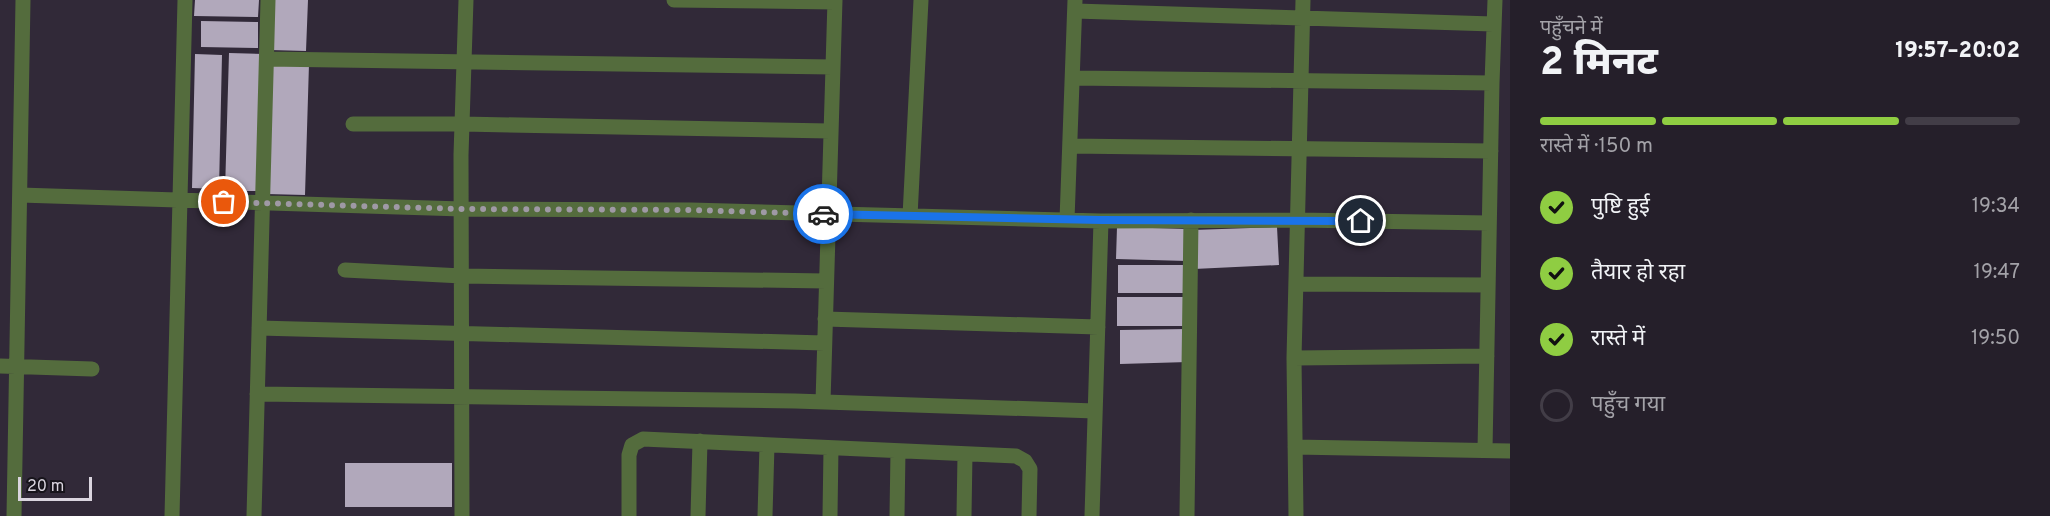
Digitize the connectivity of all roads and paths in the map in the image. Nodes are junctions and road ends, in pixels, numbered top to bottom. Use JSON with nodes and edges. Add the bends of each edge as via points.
{"nodes":[{"id":1,"x":23,"y":0,"type":"edge"},
{"id":2,"x":184,"y":0,"type":"edge"},
{"id":3,"x":268,"y":0,"type":"edge"},
{"id":4,"x":466,"y":0,"type":"edge"},
{"id":5,"x":674,"y":0,"type":"edge"},
{"id":6,"x":921,"y":0,"type":"edge"},
{"id":7,"x":1303,"y":0,"type":"edge"},
{"id":8,"x":1495,"y":0,"type":"edge"},
{"id":9,"x":835,"y":1,"type":"edge"},
{"id":10,"x":1075,"y":5,"type":"edge"},
{"id":11,"x":1302,"y":19,"type":"junction"},
{"id":12,"x":1493,"y":24,"type":"junction"},
{"id":13,"x":267,"y":59,"type":"junction"},
{"id":14,"x":464,"y":63,"type":"junction"},
{"id":15,"x":833,"y":67,"type":"junction"},
{"id":16,"x":1072,"y":78,"type":"junction"},
{"id":17,"x":1301,"y":81,"type":"junction"},
{"id":18,"x":1492,"y":83,"type":"junction"},
{"id":19,"x":353,"y":124,"type":"dead end"},
{"id":20,"x":462,"y":124,"type":"junction"},
{"id":21,"x":831,"y":130,"type":"junction"},
{"id":22,"x":1070,"y":146,"type":"junction"},
{"id":23,"x":1299,"y":150,"type":"junction"},
{"id":24,"x":1491,"y":151,"type":"junction"},
{"id":25,"x":20,"y":195,"type":"junction"},
{"id":26,"x":179,"y":200,"type":"junction"},
{"id":27,"x":262,"y":203,"type":"junction"},
{"id":28,"x":462,"y":209,"type":"junction"},
{"id":29,"x":828,"y":214,"type":"junction"},
{"id":30,"x":909,"y":216,"type":"junction"},
{"id":31,"x":1067,"y":220,"type":"junction"},
{"id":32,"x":1101,"y":220,"type":"junction"},
{"id":33,"x":1191,"y":220,"type":"junction"},
{"id":34,"x":1297,"y":220,"type":"junction"},
{"id":35,"x":1489,"y":223,"type":"junction"},
{"id":36,"x":345,"y":270,"type":"dead end"},
{"id":37,"x":462,"y":276,"type":"junction"},
{"id":38,"x":826,"y":280,"type":"junction"},
{"id":39,"x":1296,"y":284,"type":"junction"},
{"id":40,"x":1488,"y":285,"type":"junction"},
{"id":41,"x":825,"y":319,"type":"junction"},
{"id":42,"x":1098,"y":327,"type":"junction"},
{"id":43,"x":259,"y":328,"type":"junction"},
{"id":44,"x":463,"y":334,"type":"junction"},
{"id":45,"x":824,"y":343,"type":"junction"},
{"id":46,"x":1487,"y":356,"type":"junction"},
{"id":47,"x":1294,"y":358,"type":"junction"},
{"id":48,"x":0,"y":366,"type":"edge"},
{"id":49,"x":18,"y":366,"type":"junction"},
{"id":50,"x":92,"y":369,"type":"dead end"},
{"id":51,"x":257,"y":394,"type":"junction"},
{"id":52,"x":463,"y":396,"type":"junction"},
{"id":53,"x":823,"y":402,"type":"junction"},
{"id":54,"x":1095,"y":411,"type":"junction"},
{"id":55,"x":700,"y":441,"type":"junction"},
{"id":56,"x":767,"y":445,"type":"junction"},
{"id":57,"x":1294,"y":447,"type":"junction"},
{"id":58,"x":831,"y":448,"type":"junction"},
{"id":59,"x":1485,"y":450,"type":"junction"},
{"id":60,"x":898,"y":451,"type":"junction"},
{"id":61,"x":1510,"y":451,"type":"edge"},
{"id":62,"x":965,"y":454,"type":"junction"},
{"id":63,"x":14,"y":516,"type":"edge"},
{"id":64,"x":172,"y":516,"type":"edge"},
{"id":65,"x":254,"y":516,"type":"edge"},
{"id":66,"x":462,"y":516,"type":"edge"},
{"id":67,"x":629,"y":516,"type":"edge"},
{"id":68,"x":698,"y":516,"type":"edge"},
{"id":69,"x":765,"y":516,"type":"edge"},
{"id":70,"x":830,"y":516,"type":"edge"},
{"id":71,"x":897,"y":516,"type":"edge"},
{"id":72,"x":964,"y":516,"type":"edge"},
{"id":73,"x":1029,"y":516,"type":"edge"},
{"id":74,"x":1092,"y":516,"type":"edge"},
{"id":75,"x":1187,"y":516,"type":"edge"},
{"id":76,"x":1296,"y":516,"type":"edge"}],
"edges":[{"from":1,"to":25,"type":"street"},
{"from":2,"to":26,"type":"street"},
{"from":3,"to":13,"type":"street"},
{"from":4,"to":14,"type":"street"},
{"from":5,"to":9,"type":"street"},
{"from":6,"to":30,"type":"street"},
{"from":7,"to":11,"type":"street"},
{"from":8,"to":12,"type":"street"},
{"from":9,"to":15,"type":"street"},
{"from":10,"to":11,"type":"street"},
{"from":10,"to":16,"type":"street"},
{"from":11,"to":12,"type":"street"},
{"from":11,"to":17,"type":"street"},
{"from":12,"to":18,"type":"street"},
{"from":13,"to":14,"type":"street"},
{"from":13,"to":27,"type":"street"},
{"from":14,"to":15,"type":"street"},
{"from":14,"to":20,"type":"street"},
{"from":15,"to":21,"type":"street"},
{"from":16,"to":17,"type":"street"},
{"from":16,"to":22,"type":"street"},
{"from":17,"to":18,"type":"street"},
{"from":17,"to":23,"type":"street"},
{"from":18,"to":24,"type":"street"},
{"from":19,"to":20,"type":"street"},
{"from":20,"to":21,"type":"street"},
{"from":20,"to":28,"type":"street"},
{"from":21,"to":29,"type":"street"},
{"from":22,"to":23,"type":"street"},
{"from":22,"to":31,"type":"street"},
{"from":23,"to":24,"type":"street"},
{"from":23,"to":34,"type":"street"},
{"from":24,"to":35,"type":"street"},
{"from":25,"to":26,"type":"street"},
{"from":25,"to":49,"type":"street"},
{"from":26,"to":27,"type":"street"},
{"from":26,"to":64,"type":"street"},
{"from":27,"to":28,"type":"street"},
{"from":27,"to":43,"type":"street"},
{"from":28,"to":29,"type":"street"},
{"from":28,"to":37,"type":"street"},
{"from":29,"to":30,"type":"street"},
{"from":29,"to":38,"type":"street"},
{"from":30,"to":31,"type":"street"},
{"from":31,"to":32,"type":"street"},
{"from":32,"to":33,"type":"street"},
{"from":32,"to":42,"type":"street"},
{"from":33,"to":34,"type":"street"},
{"from":33,"to":75,"type":"street"},
{"from":34,"to":35,"type":"street"},
{"from":34,"to":39,"type":"street"},
{"from":35,"to":40,"type":"street"},
{"from":36,"to":37,"type":"street"},
{"from":37,"to":38,"type":"street"},
{"from":37,"to":44,"type":"street"},
{"from":38,"to":41,"type":"street"},
{"from":39,"to":40,"type":"street"},
{"from":39,"to":47,"type":"street"},
{"from":40,"to":46,"type":"street"},
{"from":41,"to":42,"type":"street"},
{"from":41,"to":45,"type":"street"},
{"from":42,"to":54,"type":"street"},
{"from":43,"to":44,"type":"street"},
{"from":43,"to":51,"type":"street"},
{"from":44,"to":45,"type":"street"},
{"from":44,"to":52,"type":"street"},
{"from":45,"to":53,"type":"street"},
{"from":46,"to":47,"type":"street"},
{"from":46,"to":59,"type":"street"},
{"from":47,"to":57,"type":"street"},
{"from":48,"to":49,"type":"street"},
{"from":49,"to":50,"type":"street"},
{"from":49,"to":63,"type":"street"},
{"from":51,"to":52,"type":"street"},
{"from":51,"to":65,"type":"street"},
{"from":52,"to":53,"type":"street"},
{"from":52,"to":66,"type":"street"},
{"from":53,"to":54,"type":"street"},
{"from":54,"to":74,"type":"street"},
{"from":55,"to":56,"type":"street"},
{"from":55,"to":67,"type":"street","via":[[643,439],[632,446]]},
{"from":55,"to":68,"type":"street"},
{"from":56,"to":58,"type":"street"},
{"from":56,"to":69,"type":"street"},
{"from":57,"to":59,"type":"street"},
{"from":57,"to":76,"type":"street"},
{"from":58,"to":60,"type":"street"},
{"from":58,"to":70,"type":"street"},
{"from":59,"to":61,"type":"street"},
{"from":60,"to":62,"type":"street"},
{"from":60,"to":71,"type":"street"},
{"from":62,"to":72,"type":"street"},
{"from":62,"to":73,"type":"street","via":[[1016,456],[1025,461],[1030,469]]}]}
